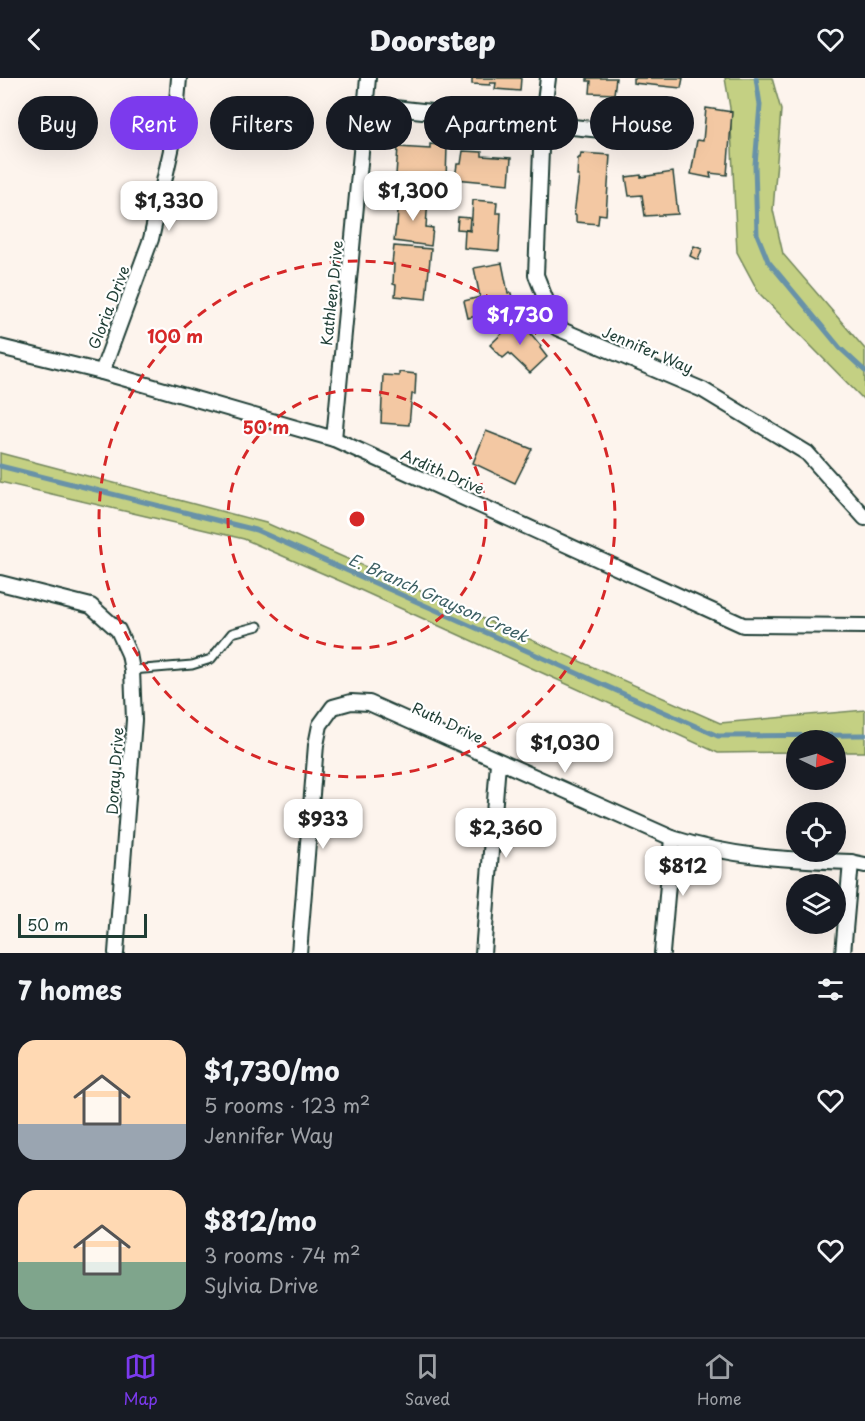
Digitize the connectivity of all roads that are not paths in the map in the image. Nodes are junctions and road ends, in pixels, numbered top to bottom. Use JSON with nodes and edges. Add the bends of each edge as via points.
{"nodes":[{"id":1,"x":179,"y":78,"type":"edge"},
{"id":2,"x":368,"y":78,"type":"edge"},
{"id":3,"x":548,"y":78,"type":"edge"},
{"id":4,"x":367,"y":96,"type":"edge"},
{"id":5,"x":546,"y":96,"type":"edge"},
{"id":6,"x":362,"y":150,"type":"edge"},
{"id":7,"x":541,"y":150,"type":"edge"},
{"id":8,"x":0,"y":347,"type":"edge"},
{"id":9,"x":102,"y":372,"type":"junction"},
{"id":10,"x":333,"y":439,"type":"junction"},
{"id":11,"x":865,"y":518,"type":"edge"},
{"id":12,"x":0,"y":583,"type":"edge"},
{"id":13,"x":258,"y":626,"type":"dead end"},
{"id":14,"x":865,"y":626,"type":"edge"},
{"id":15,"x":132,"y":670,"type":"junction"},
{"id":16,"x":498,"y":763,"type":"junction"},
{"id":17,"x":672,"y":838,"type":"junction"},
{"id":18,"x":851,"y":862,"type":"junction"},
{"id":19,"x":865,"y":865,"type":"edge"},
{"id":20,"x":116,"y":953,"type":"edge"},
{"id":21,"x":299,"y":953,"type":"edge"},
{"id":22,"x":483,"y":953,"type":"edge"},
{"id":23,"x":662,"y":953,"type":"edge"},
{"id":24,"x":843,"y":953,"type":"edge"}],
"edges":[{"from":1,"to":9,"type":"street","name":"Gloria Drive","via":[[174,138],[151,239]]},
{"from":2,"to":4,"type":"street","name":"Kathleen Drive"},
{"from":3,"to":5,"type":"street","name":"Jennifer Way"},
{"from":6,"to":10,"type":"street","name":"Kathleen Drive"},
{"from":7,"to":11,"type":"street","name":"Jennifer Way","via":[[536,275],[557,328],[703,390],[807,453]]},
{"from":8,"to":9,"type":"street","name":"Ardith Drive"},
{"from":9,"to":10,"type":"street","name":"Ardith Drive"},
{"from":10,"to":14,"type":"street","name":"Ardith Drive","via":[[743,625]]},
{"from":12,"to":15,"type":"street","name":"Doray Drive","via":[[91,606],[118,630]]},
{"from":13,"to":15,"type":"lane","via":[[232,633],[211,658],[192,665]]},
{"from":15,"to":20,"type":"street","name":"Doray Drive","via":[[134,720]]},
{"from":16,"to":17,"type":"street","name":"Ruth Drive"},
{"from":16,"to":21,"type":"street","name":"Ruth Drive","via":[[369,703],[333,707],[320,725],[316,745]]},
{"from":16,"to":22,"type":"street"},
{"from":17,"to":18,"type":"street","name":"Ruth Drive","via":[[704,849],[762,858]]},
{"from":17,"to":23,"type":"street"},
{"from":18,"to":19,"type":"street","name":"Ruth Drive"},
{"from":18,"to":24,"type":"street"}]}
